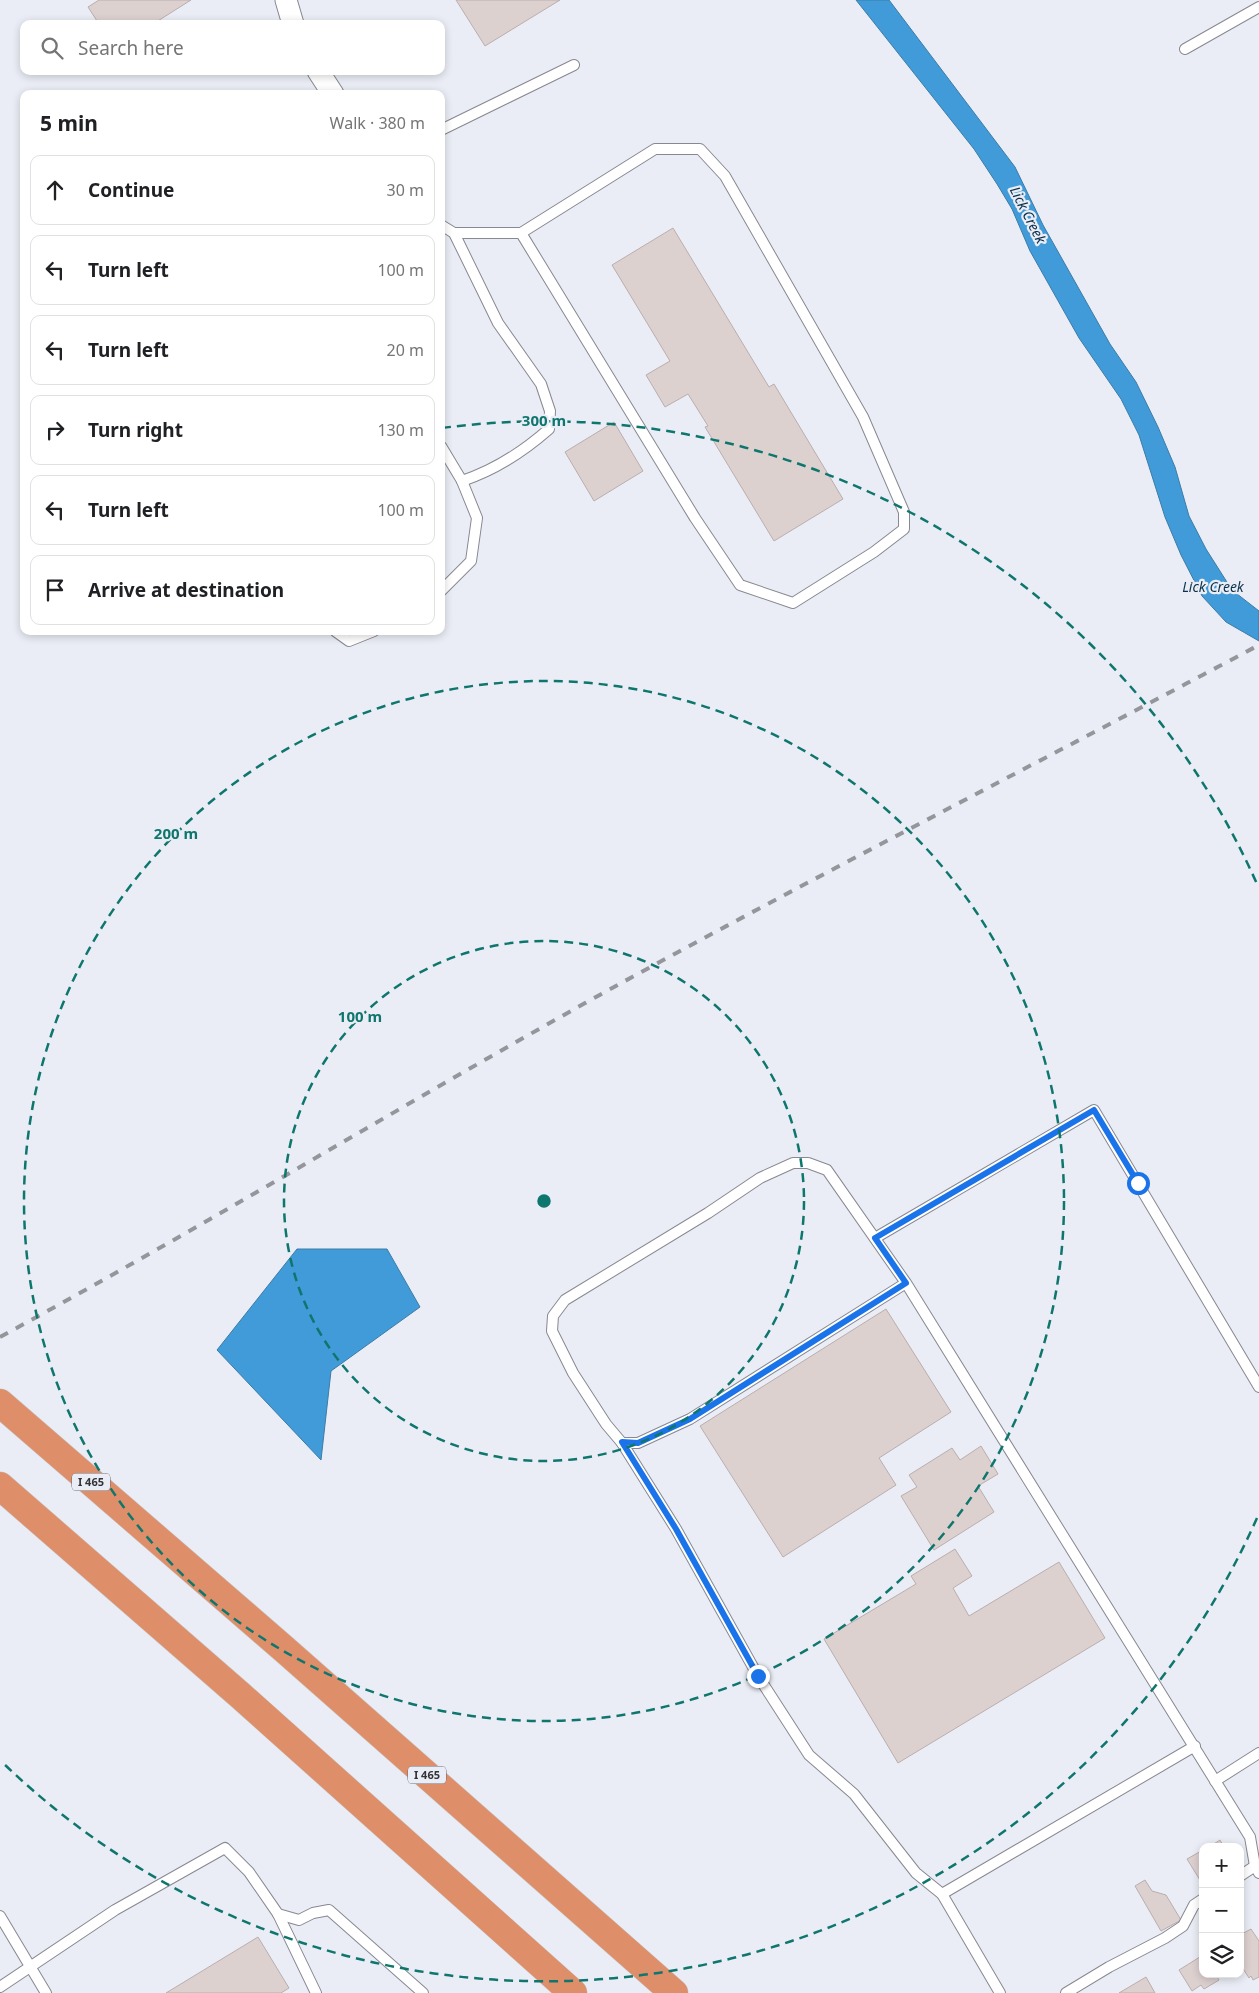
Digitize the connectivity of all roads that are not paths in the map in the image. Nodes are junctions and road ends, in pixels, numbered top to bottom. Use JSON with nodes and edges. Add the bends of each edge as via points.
{"nodes":[{"id":1,"x":286,"y":0,"type":"edge"},
{"id":2,"x":1259,"y":7,"type":"edge"},
{"id":3,"x":292,"y":20,"type":"edge"},
{"id":4,"x":1185,"y":49,"type":"dead end"},
{"id":5,"x":574,"y":64,"type":"dead end"},
{"id":6,"x":445,"y":128,"type":"edge"},
{"id":7,"x":445,"y":227,"type":"edge"},
{"id":8,"x":521,"y":232,"type":"junction"},
{"id":9,"x":454,"y":233,"type":"junction"},
{"id":10,"x":445,"y":452,"type":"edge"},
{"id":11,"x":462,"y":480,"type":"junction"},
{"id":12,"x":445,"y":587,"type":"edge"},
{"id":13,"x":341,"y":635,"type":"edge"},
{"id":14,"x":364,"y":635,"type":"edge"},
{"id":15,"x":875,"y":1238,"type":"junction"},
{"id":16,"x":906,"y":1283,"type":"junction"},
{"id":17,"x":1259,"y":1387,"type":"edge"},
{"id":18,"x":1,"y":1404,"type":"edge"},
{"id":19,"x":622,"y":1442,"type":"junction"},
{"id":20,"x":0,"y":1486,"type":"edge"},
{"id":21,"x":1194,"y":1746,"type":"junction"},
{"id":22,"x":1259,"y":1753,"type":"edge"},
{"id":23,"x":1215,"y":1781,"type":"junction"},
{"id":24,"x":1257,"y":1870,"type":"edge"},
{"id":25,"x":1244,"y":1875,"type":"edge"},
{"id":26,"x":942,"y":1894,"type":"junction"},
{"id":27,"x":1199,"y":1902,"type":"edge"},
{"id":28,"x":278,"y":1914,"type":"junction"},
{"id":29,"x":0,"y":1916,"type":"edge"},
{"id":30,"x":30,"y":1966,"type":"junction"},
{"id":31,"x":0,"y":1987,"type":"edge"},
{"id":32,"x":46,"y":1993,"type":"edge"},
{"id":33,"x":316,"y":1993,"type":"edge"},
{"id":34,"x":423,"y":1993,"type":"edge"},
{"id":35,"x":573,"y":1993,"type":"edge"},
{"id":36,"x":674,"y":1993,"type":"edge"},
{"id":37,"x":1000,"y":1993,"type":"edge"},
{"id":38,"x":1066,"y":1993,"type":"edge"}],
"edges":[{"from":1,"to":3,"type":"street"},
{"from":2,"to":4,"type":"lane"},
{"from":5,"to":6,"type":"lane"},
{"from":7,"to":9,"type":"lane"},
{"from":8,"to":8,"type":"lane","via":[[695,518],[740,585],[793,603],[904,529],[904,512],[863,417],[725,176],[700,148],[655,149]]},
{"from":8,"to":9,"type":"lane"},
{"from":9,"to":11,"type":"lane","via":[[498,323],[541,384],[550,411],[549,429],[529,447],[480,475]]},
{"from":10,"to":11,"type":"lane"},
{"from":11,"to":12,"type":"lane","via":[[477,518],[471,561]]},
{"from":13,"to":14,"type":"lane","via":[[349,641]]},
{"from":15,"to":16,"type":"lane"},
{"from":15,"to":17,"type":"lane","via":[[1094,1110]]},
{"from":15,"to":19,"type":"lane","via":[[827,1170],[808,1162],[793,1162],[760,1178],[565,1300],[553,1316],[552,1331],[573,1373],[606,1424]]},
{"from":16,"to":19,"type":"lane","via":[[690,1419],[638,1443]]},
{"from":16,"to":21,"type":"lane"},
{"from":18,"to":36,"type":"highway","number":"I 465"},
{"from":19,"to":26,"type":"lane","via":[[676,1529],[758,1676],[809,1755],[854,1794],[916,1873]]},
{"from":20,"to":35,"type":"highway"},
{"from":21,"to":23,"type":"lane"},
{"from":21,"to":26,"type":"lane"},
{"from":22,"to":23,"type":"lane"},
{"from":23,"to":24,"type":"lane","via":[[1250,1837]]},
{"from":24,"to":25,"type":"lane"},
{"from":26,"to":37,"type":"lane"},
{"from":27,"to":38,"type":"lane","via":[[1183,1926],[1108,1966]]},
{"from":28,"to":30,"type":"lane","via":[[249,1872],[225,1848],[115,1910]]},
{"from":28,"to":33,"type":"lane"},
{"from":28,"to":34,"type":"lane","via":[[298,1920],[328,1910]]},
{"from":29,"to":30,"type":"lane"},
{"from":30,"to":31,"type":"lane"},
{"from":30,"to":32,"type":"lane"}]}
